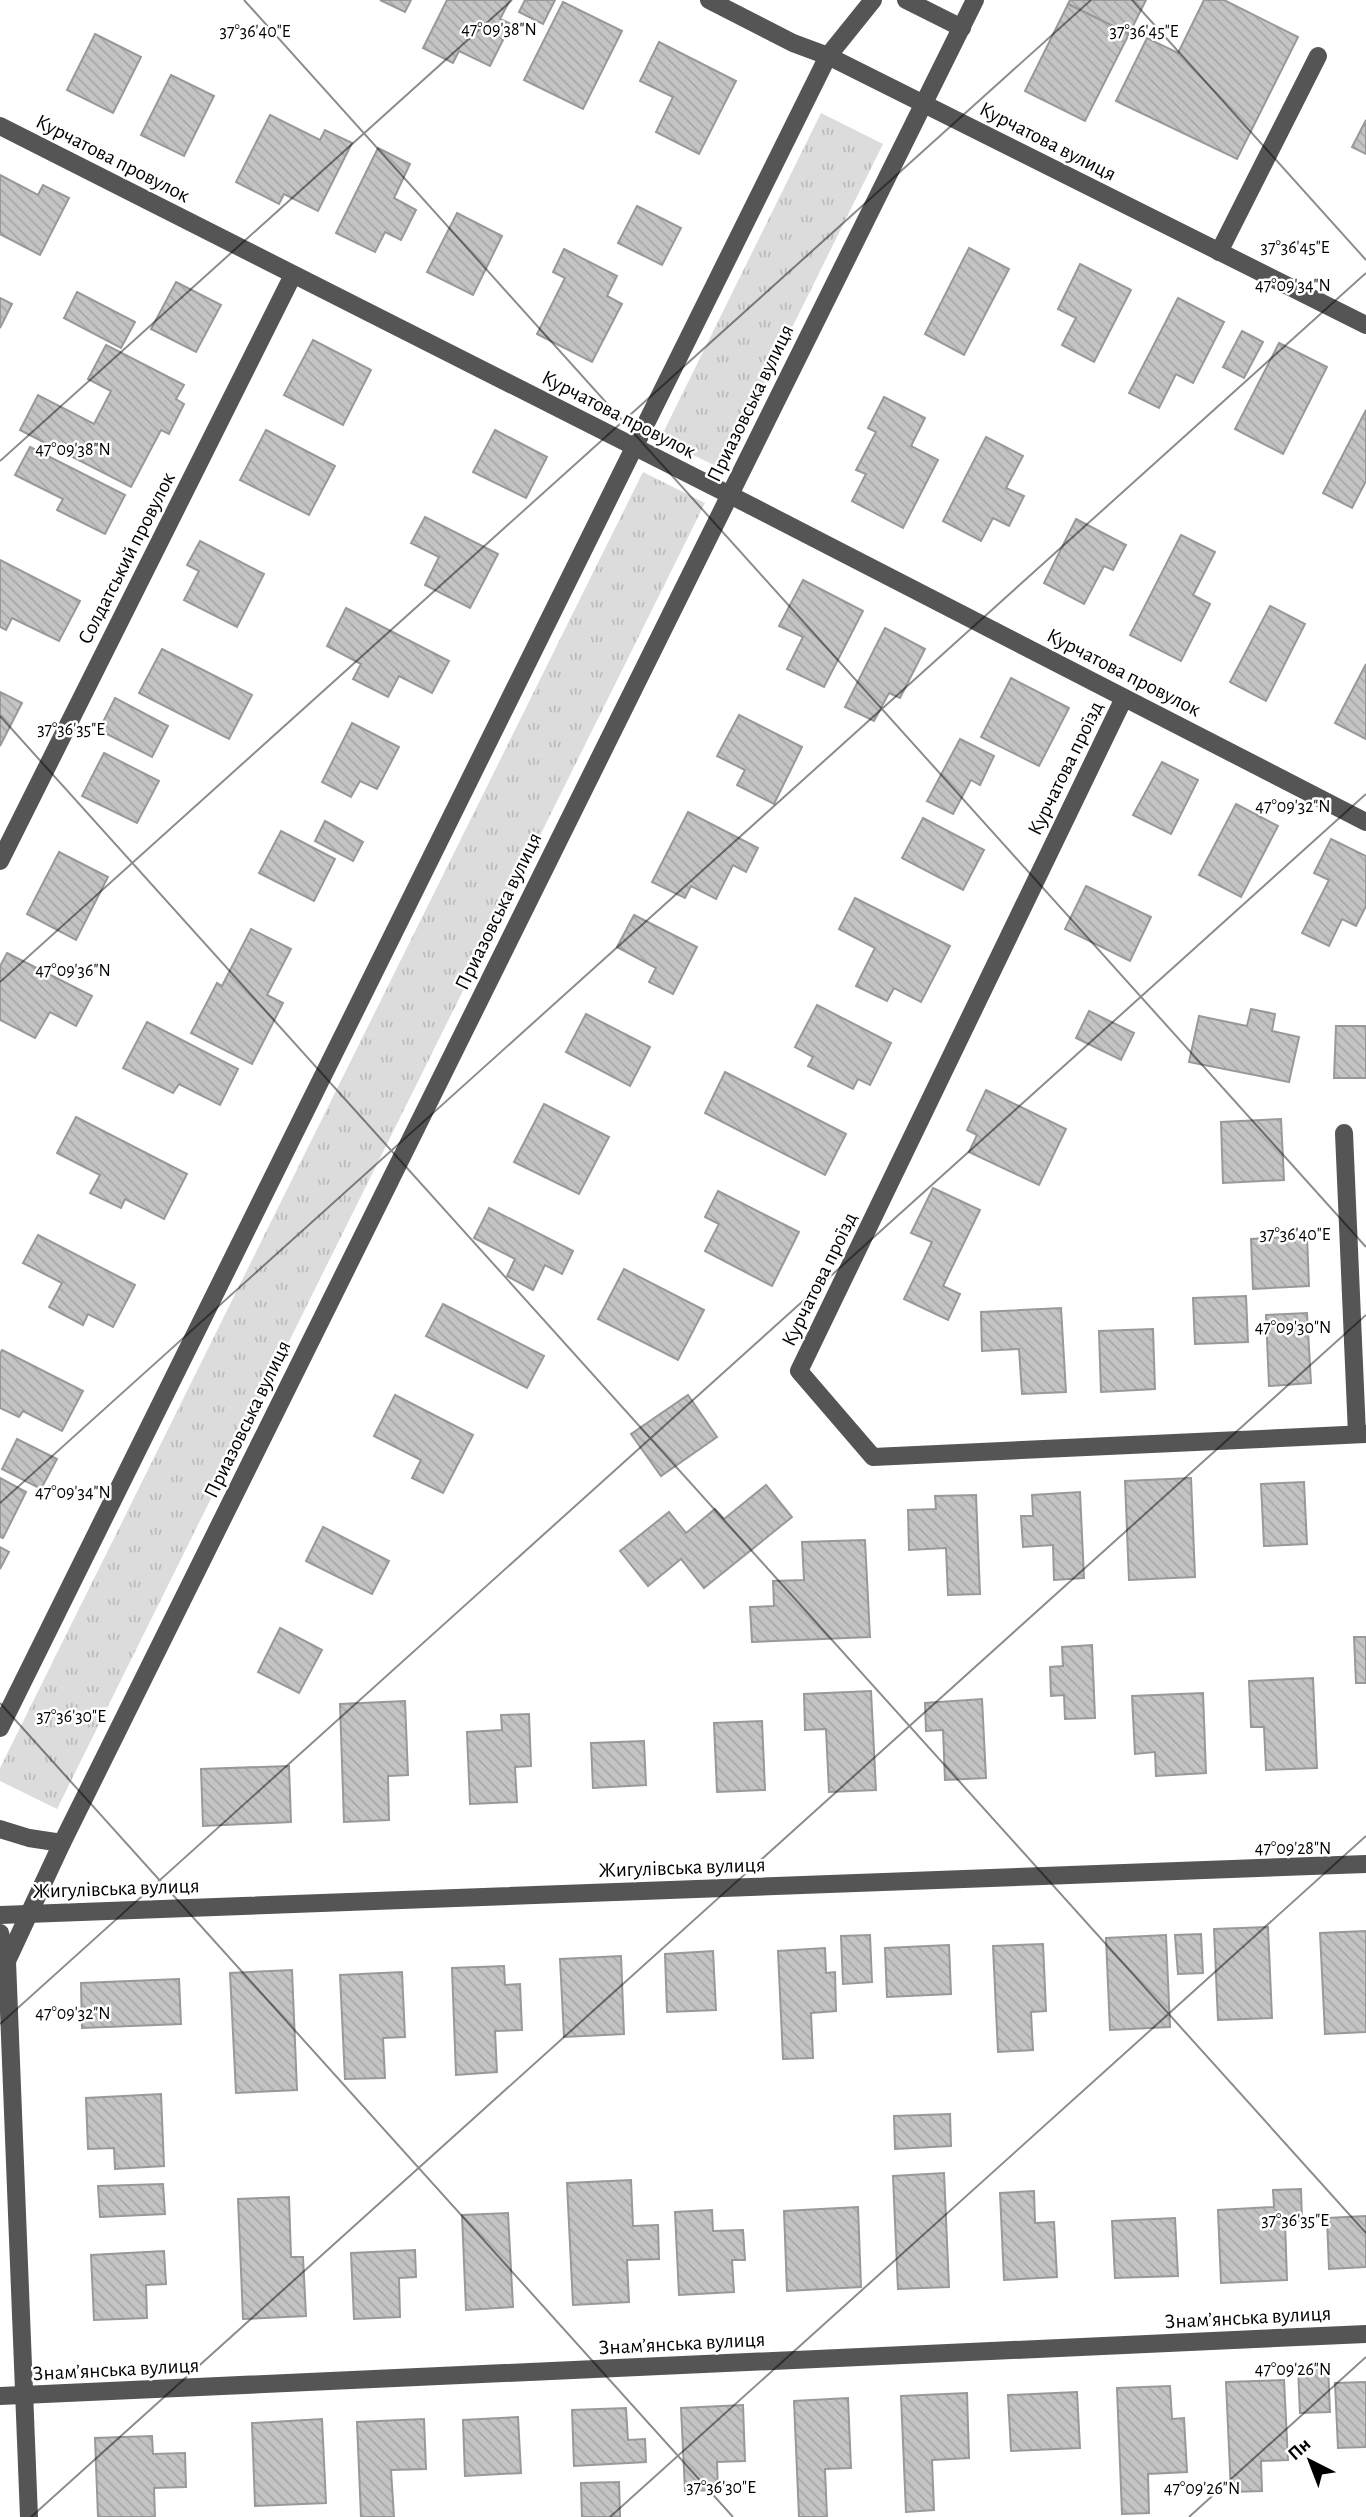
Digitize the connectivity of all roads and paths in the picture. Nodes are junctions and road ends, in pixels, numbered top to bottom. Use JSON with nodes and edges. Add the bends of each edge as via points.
{"nodes":[{"id":1,"x":709,"y":0,"type":"edge"},
{"id":2,"x":873,"y":0,"type":"edge"},
{"id":3,"x":906,"y":0,"type":"edge"},
{"id":4,"x":975,"y":0,"type":"edge"},
{"id":5,"x":962,"y":28,"type":"junction"},
{"id":6,"x":828,"y":56,"type":"junction"},
{"id":7,"x":1318,"y":56,"type":"dead end"},
{"id":8,"x":923,"y":104,"type":"junction"},
{"id":9,"x":0,"y":126,"type":"edge"},
{"id":10,"x":1219,"y":252,"type":"junction"},
{"id":11,"x":293,"y":275,"type":"junction"},
{"id":12,"x":1366,"y":325,"type":"edge"},
{"id":13,"x":635,"y":447,"type":"junction"},
{"id":14,"x":730,"y":495,"type":"junction"},
{"id":15,"x":1124,"y":698,"type":"junction"},
{"id":16,"x":1366,"y":822,"type":"edge"},
{"id":17,"x":0,"y":861,"type":"edge"},
{"id":18,"x":1344,"y":1133,"type":"dead end"},
{"id":19,"x":1362,"y":1434,"type":"edge"},
{"id":20,"x":0,"y":1728,"type":"edge"},
{"id":21,"x":0,"y":1829,"type":"edge"},
{"id":22,"x":62,"y":1843,"type":"junction"},
{"id":23,"x":1366,"y":1864,"type":"edge"},
{"id":24,"x":29,"y":1914,"type":"junction"},
{"id":25,"x":0,"y":1916,"type":"edge"},
{"id":26,"x":0,"y":1933,"type":"edge"},
{"id":27,"x":7,"y":1961,"type":"junction"},
{"id":28,"x":1366,"y":2334,"type":"edge"},
{"id":29,"x":0,"y":2396,"type":"edge"},
{"id":30,"x":24,"y":2396,"type":"junction"},
{"id":31,"x":29,"y":2517,"type":"edge"}],
"edges":[{"from":1,"to":6,"type":"street","name":"Курчатова вулиця"},
{"from":2,"to":6,"type":"street"},
{"from":3,"to":5,"type":"street"},
{"from":4,"to":5,"type":"street","name":"Приазовська вулиця"},
{"from":5,"to":8,"type":"street","name":"Приазовська вулиця"},
{"from":6,"to":8,"type":"street","name":"Курчатова вулиця"},
{"from":6,"to":13,"type":"street"},
{"from":7,"to":10,"type":"street"},
{"from":8,"to":10,"type":"street","name":"Курчатова вулиця"},
{"from":8,"to":14,"type":"street","name":"Приазовська вулиця"},
{"from":9,"to":11,"type":"street","name":"Курчатова провулок"},
{"from":10,"to":12,"type":"street","name":"Курчатова вулиця"},
{"from":11,"to":13,"type":"street","name":"Курчатова провулок"},
{"from":11,"to":17,"type":"street","name":"Солдатський провулок"},
{"from":13,"to":14,"type":"street","name":"Курчатова провулок"},
{"from":13,"to":20,"type":"street"},
{"from":14,"to":15,"type":"street","name":"Курчатова провулок"},
{"from":14,"to":22,"type":"street","name":"Приазовська вулиця"},
{"from":15,"to":16,"type":"street","name":"Курчатова провулок"},
{"from":15,"to":19,"type":"street","name":"Курчатова проїзд","via":[[799,1371],[873,1457]]},
{"from":18,"to":19,"type":"street"},
{"from":21,"to":22,"type":"street"},
{"from":22,"to":24,"type":"street","name":"Приазовська вулиця"},
{"from":23,"to":24,"type":"street","name":"Жигулівська вулиця"},
{"from":24,"to":25,"type":"street","name":"Жигулівська вулиця"},
{"from":24,"to":27,"type":"street","name":"Приазовська вулиця"},
{"from":26,"to":27,"type":"street"},
{"from":27,"to":30,"type":"street"},
{"from":28,"to":30,"type":"street","name":"Знам’янська вулиця"},
{"from":29,"to":30,"type":"street","name":"Знам’янська вулиця"},
{"from":30,"to":31,"type":"street"}]}
